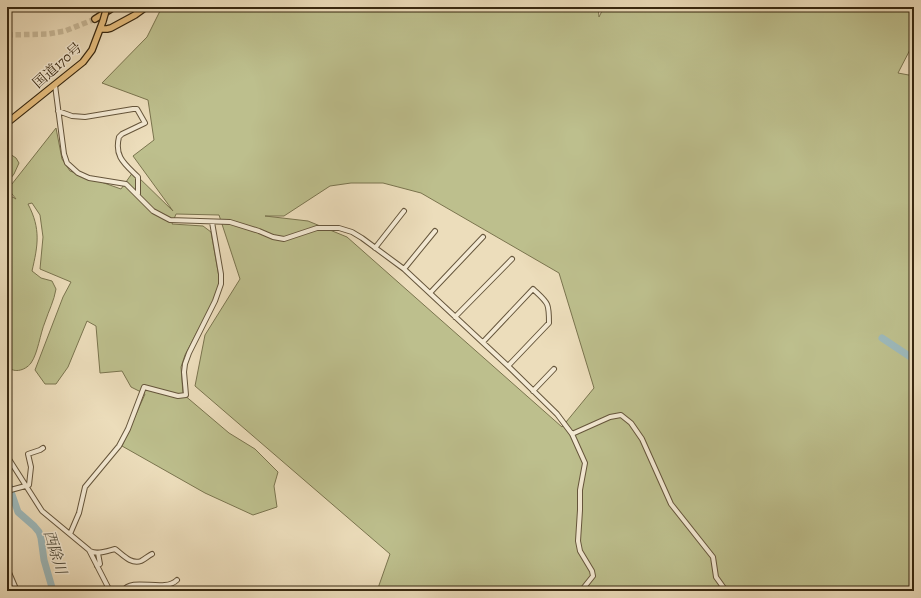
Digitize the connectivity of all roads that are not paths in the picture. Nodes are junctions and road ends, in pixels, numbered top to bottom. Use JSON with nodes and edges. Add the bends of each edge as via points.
{"nodes":[{"id":1,"x":106,"y":7,"type":"edge"},
{"id":2,"x":114,"y":7,"type":"edge"},
{"id":3,"x":141,"y":7,"type":"edge"},
{"id":4,"x":146,"y":7,"type":"edge"},
{"id":5,"x":96,"y":19,"type":"tunnel mouth"},
{"id":6,"x":101,"y":28,"type":"junction"},
{"id":7,"x":55,"y":85,"type":"junction"},
{"id":8,"x":58,"y":111,"type":"junction"},
{"id":9,"x":7,"y":123,"type":"edge"},
{"id":10,"x":138,"y":194,"type":"junction"},
{"id":11,"x":404,"y":211,"type":"dead end"},
{"id":12,"x":212,"y":222,"type":"junction"},
{"id":13,"x":435,"y":231,"type":"dead end"},
{"id":14,"x":484,"y":237,"type":"dead end"},
{"id":15,"x":375,"y":248,"type":"junction"},
{"id":16,"x":512,"y":259,"type":"dead end"},
{"id":17,"x":404,"y":269,"type":"junction"},
{"id":18,"x":430,"y":293,"type":"junction"},
{"id":19,"x":455,"y":317,"type":"junction"},
{"id":20,"x":483,"y":342,"type":"junction"},
{"id":21,"x":508,"y":366,"type":"junction"},
{"id":22,"x":554,"y":369,"type":"dead end"},
{"id":23,"x":533,"y":392,"type":"junction"},
{"id":24,"x":572,"y":434,"type":"junction"},
{"id":25,"x":43,"y":448,"type":"dead end"},
{"id":26,"x":7,"y":456,"type":"edge"},
{"id":27,"x":25,"y":485,"type":"junction"},
{"id":28,"x":10,"y":490,"type":"edge"},
{"id":29,"x":70,"y":534,"type":"junction"},
{"id":30,"x":89,"y":550,"type":"junction"},
{"id":31,"x":98,"y":553,"type":"junction"},
{"id":32,"x":152,"y":554,"type":"dead end"},
{"id":33,"x":97,"y":566,"type":"junction"},
{"id":34,"x":7,"y":568,"type":"edge"},
{"id":35,"x":176,"y":580,"type":"dead end"},
{"id":36,"x":17,"y":591,"type":"edge"},
{"id":37,"x":110,"y":591,"type":"edge"},
{"id":38,"x":123,"y":591,"type":"edge"},
{"id":39,"x":581,"y":591,"type":"edge"},
{"id":40,"x":726,"y":591,"type":"edge"}],
"edges":[{"from":1,"to":6,"type":"highway","name":"国道170号","bridge":true},
{"from":2,"to":5,"type":"highway"},
{"from":3,"to":6,"type":"highway"},
{"from":4,"to":6,"type":"highway","via":[[111,28]]},
{"from":6,"to":7,"type":"highway","name":"国道170号","via":[[92,50],[83,62]]},
{"from":7,"to":8,"type":"street"},
{"from":7,"to":9,"type":"highway","name":"国道170号"},
{"from":8,"to":10,"type":"street","via":[[67,163],[78,173],[90,178],[126,184]]},
{"from":8,"to":10,"type":"street","via":[[85,117],[137,110],[145,123],[122,134],[117,144],[119,156],[138,177]]},
{"from":10,"to":12,"type":"street","via":[[153,211],[170,220]]},
{"from":11,"to":15,"type":"street"},
{"from":12,"to":15,"type":"street","via":[[230,222],[284,239],[317,228],[340,228],[352,232]]},
{"from":12,"to":29,"type":"street","via":[[221,284],[185,364],[186,395],[178,396],[144,388],[120,446],[84,487],[79,513]]},
{"from":13,"to":17,"type":"street"},
{"from":14,"to":18,"type":"street"},
{"from":15,"to":17,"type":"street"},
{"from":16,"to":19,"type":"street"},
{"from":17,"to":18,"type":"street"},
{"from":18,"to":19,"type":"street"},
{"from":19,"to":20,"type":"street"},
{"from":20,"to":21,"type":"street"},
{"from":20,"to":21,"type":"street","via":[[533,289],[547,301],[549,323]]},
{"from":21,"to":23,"type":"street"},
{"from":22,"to":23,"type":"street"},
{"from":23,"to":24,"type":"street","via":[[557,414]]},
{"from":24,"to":39,"type":"street","via":[[585,464],[580,490],[578,541],[580,551],[593,576]]},
{"from":24,"to":40,"type":"street","via":[[610,417],[621,415],[631,423],[642,439],[671,504],[713,557],[716,577]]},
{"from":25,"to":27,"type":"street","via":[[28,454],[31,467],[29,485]]},
{"from":26,"to":27,"type":"street"},
{"from":27,"to":28,"type":"street"},
{"from":27,"to":29,"type":"street","via":[[42,511]]},
{"from":29,"to":30,"type":"street"},
{"from":30,"to":31,"type":"street"},
{"from":30,"to":33,"type":"street"},
{"from":31,"to":32,"type":"street","via":[[115,549],[133,561],[142,560]]},
{"from":31,"to":33,"type":"street","via":[[100,564]]},
{"from":33,"to":37,"type":"street"},
{"from":34,"to":36,"type":"street"},
{"from":35,"to":38,"type":"street","via":[[164,585],[129,586]]}]}
